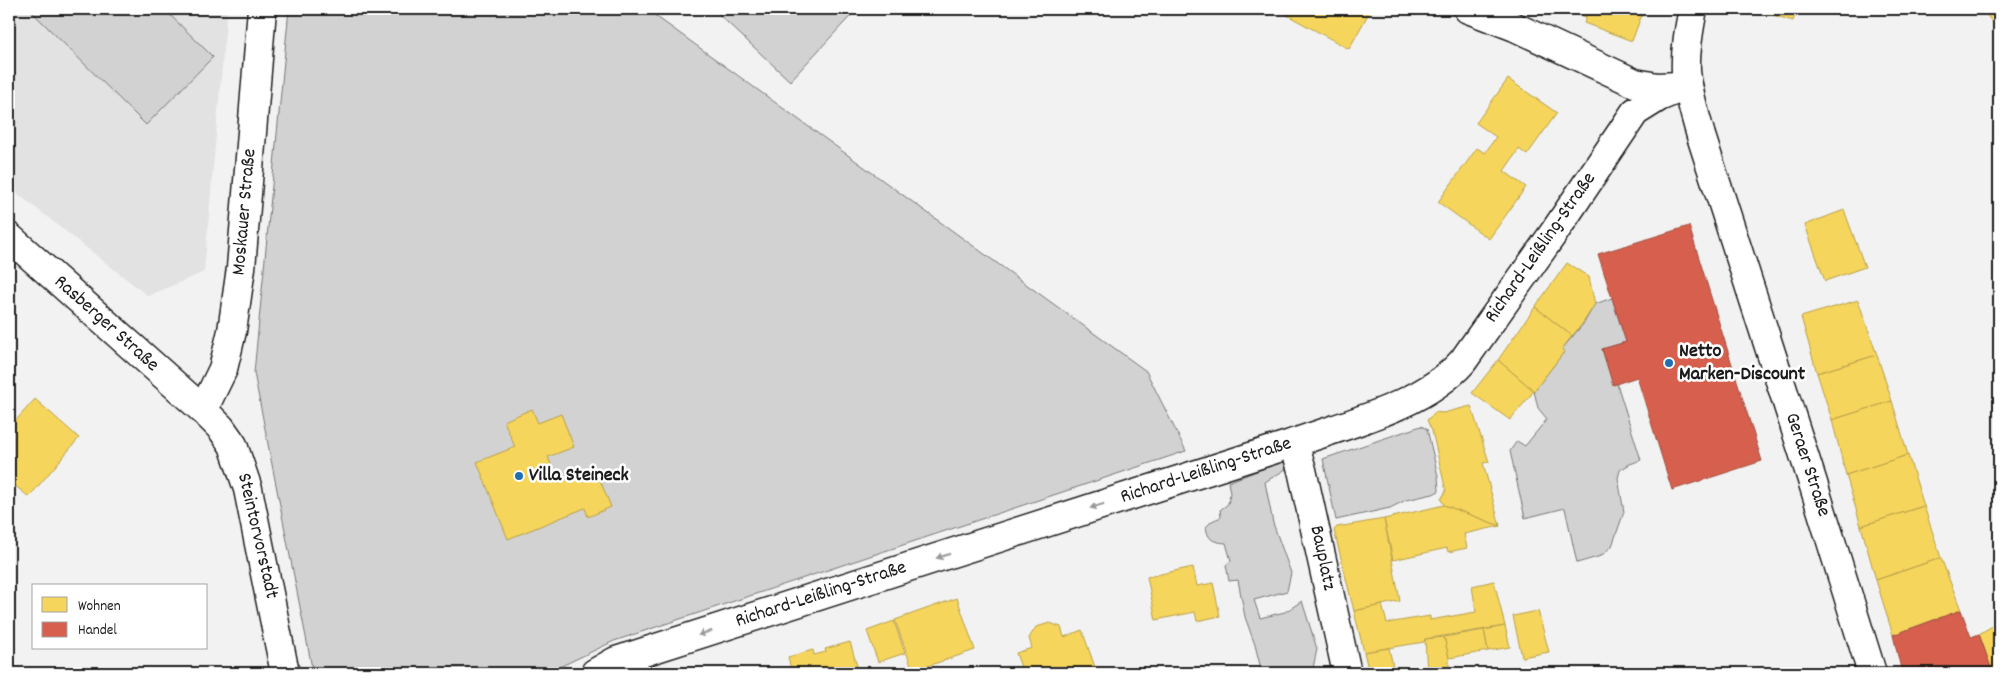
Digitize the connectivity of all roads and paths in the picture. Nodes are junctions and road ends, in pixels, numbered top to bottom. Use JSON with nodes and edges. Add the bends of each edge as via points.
{"nodes":[{"id":1,"x":262,"y":9,"type":"edge"},
{"id":2,"x":1468,"y":9,"type":"edge"},
{"id":3,"x":1693,"y":9,"type":"edge"},
{"id":4,"x":1688,"y":86,"type":"junction"},
{"id":5,"x":9,"y":237,"type":"edge"},
{"id":6,"x":203,"y":410,"type":"junction"},
{"id":7,"x":1294,"y":443,"type":"junction"},
{"id":8,"x":285,"y":673,"type":"edge"},
{"id":9,"x":595,"y":673,"type":"edge"},
{"id":10,"x":1347,"y":673,"type":"edge"},
{"id":11,"x":1872,"y":673,"type":"edge"}],
"edges":[{"from":1,"to":6,"type":"street","name":"Moskauer Straße","via":[[232,331],[223,369]]},
{"from":2,"to":4,"type":"street","via":[[1515,27],[1635,83],[1657,87]]},
{"from":3,"to":4,"type":"street","name":"Geraer Straße","via":[[1686,69]]},
{"from":4,"to":7,"type":"street","name":"Richard-Leißling-Straße","via":[[1659,97],[1635,112],[1555,232],[1452,374],[1389,410]]},
{"from":4,"to":11,"type":"street","name":"Geraer Straße","via":[[1706,153]]},
{"from":5,"to":6,"type":"street","name":"Rasberger Straße"},
{"from":6,"to":8,"type":"street","name":"Steintorvorstadt","via":[[233,445],[248,489]]},
{"from":7,"to":9,"type":"street","name":"Richard-Leißling-Straße","one_way":true,"via":[[616,661]]},
{"from":7,"to":10,"type":"street","name":"Bauplatz"}]}
